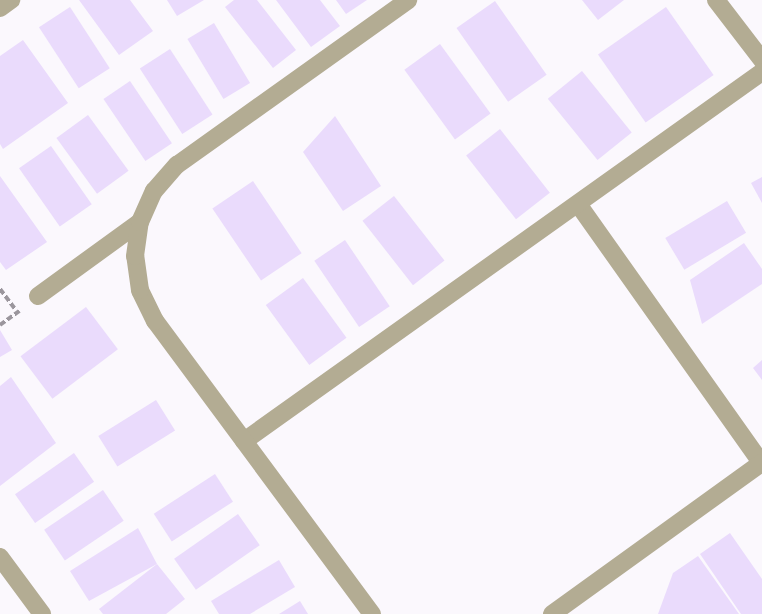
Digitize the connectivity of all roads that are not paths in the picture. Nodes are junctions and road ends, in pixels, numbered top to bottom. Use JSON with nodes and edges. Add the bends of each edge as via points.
{"nodes":[{"id":1,"x":11,"y":0,"type":"edge"},
{"id":2,"x":408,"y":0,"type":"edge"},
{"id":3,"x":716,"y":0,"type":"edge"},
{"id":4,"x":0,"y":8,"type":"edge"},
{"id":5,"x":762,"y":60,"type":"edge"},
{"id":6,"x":762,"y":72,"type":"edge"},
{"id":7,"x":578,"y":204,"type":"junction"},
{"id":8,"x":140,"y":222,"type":"junction"},
{"id":9,"x":38,"y":296,"type":"dead end"},
{"id":10,"x":244,"y":441,"type":"junction"},
{"id":11,"x":761,"y":464,"type":"edge"},
{"id":12,"x":0,"y":557,"type":"edge"},
{"id":13,"x":42,"y":614,"type":"edge"},
{"id":14,"x":372,"y":614,"type":"edge"},
{"id":15,"x":552,"y":614,"type":"edge"}],
"edges":[{"from":1,"to":4,"type":"street"},
{"from":2,"to":8,"type":"street","via":[[177,165],[154,191]]},
{"from":3,"to":5,"type":"street"},
{"from":6,"to":7,"type":"street"},
{"from":7,"to":10,"type":"street"},
{"from":7,"to":11,"type":"street"},
{"from":8,"to":9,"type":"street"},
{"from":8,"to":10,"type":"street","via":[[135,256],[140,291],[155,321]]},
{"from":10,"to":14,"type":"street"},
{"from":11,"to":15,"type":"street"},
{"from":12,"to":13,"type":"street"}]}
